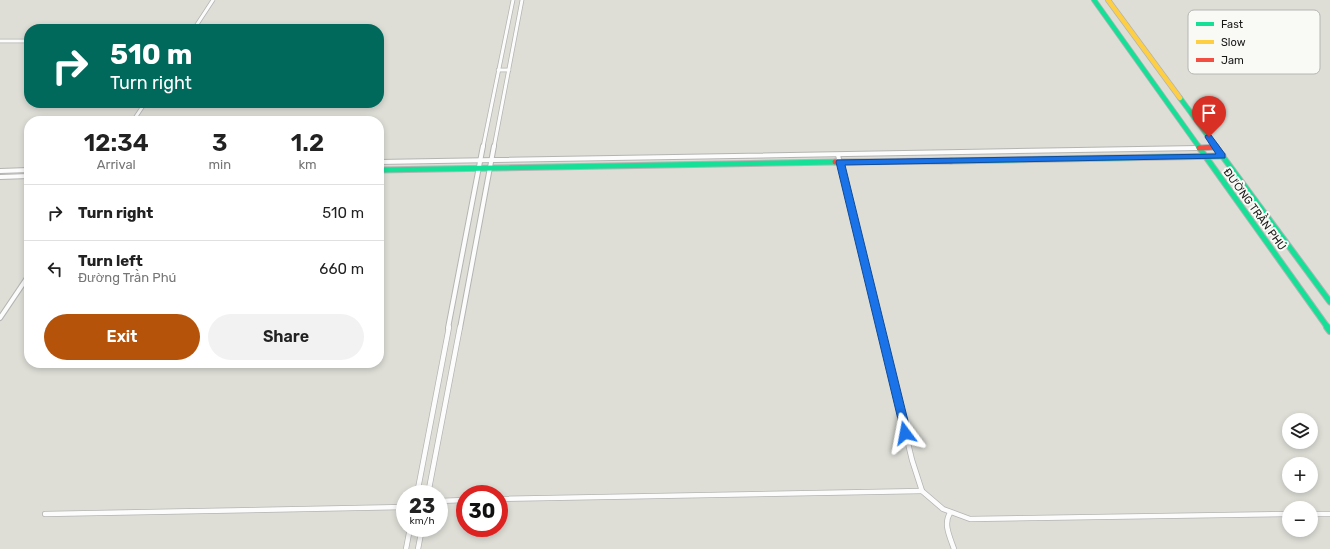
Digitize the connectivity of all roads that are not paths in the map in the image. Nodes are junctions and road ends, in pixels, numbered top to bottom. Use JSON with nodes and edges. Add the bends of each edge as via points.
{"nodes":[{"id":1,"x":213,"y":0,"type":"edge"},
{"id":2,"x":513,"y":0,"type":"edge"},
{"id":3,"x":522,"y":0,"type":"edge"},
{"id":4,"x":1094,"y":0,"type":"edge"},
{"id":5,"x":1108,"y":0,"type":"edge"},
{"id":6,"x":197,"y":24,"type":"edge"},
{"id":7,"x":0,"y":41,"type":"edge"},
{"id":8,"x":24,"y":41,"type":"edge"},
{"id":9,"x":498,"y":70,"type":"junction"},
{"id":10,"x":509,"y":70,"type":"junction"},
{"id":11,"x":1216,"y":147,"type":"junction"},
{"id":12,"x":1200,"y":148,"type":"junction"},
{"id":13,"x":1028,"y":152,"type":"junction"},
{"id":14,"x":838,"y":155,"type":"junction"},
{"id":15,"x":1222,"y":156,"type":"junction"},
{"id":16,"x":1206,"y":157,"type":"junction"},
{"id":17,"x":670,"y":158,"type":"junction"},
{"id":18,"x":1032,"y":159,"type":"junction"},
{"id":19,"x":480,"y":160,"type":"junction"},
{"id":20,"x":492,"y":160,"type":"junction"},
{"id":21,"x":384,"y":162,"type":"edge"},
{"id":22,"x":840,"y":162,"type":"junction"},
{"id":23,"x":670,"y":165,"type":"junction"},
{"id":24,"x":478,"y":168,"type":"junction"},
{"id":25,"x":490,"y":168,"type":"junction"},
{"id":26,"x":24,"y":170,"type":"edge"},
{"id":27,"x":384,"y":170,"type":"edge"},
{"id":28,"x":0,"y":171,"type":"edge"},
{"id":29,"x":24,"y":176,"type":"edge"},
{"id":30,"x":0,"y":177,"type":"edge"},
{"id":31,"x":24,"y":282,"type":"edge"},
{"id":32,"x":1330,"y":302,"type":"edge"},
{"id":33,"x":0,"y":318,"type":"edge"},
{"id":34,"x":1330,"y":331,"type":"edge"},
{"id":35,"x":419,"y":485,"type":"edge"},
{"id":36,"x":430,"y":485,"type":"edge"},
{"id":37,"x":922,"y":491,"type":"junction"},
{"id":38,"x":508,"y":499,"type":"edge"},
{"id":39,"x":396,"y":506,"type":"edge"},
{"id":40,"x":950,"y":513,"type":"junction"},
{"id":41,"x":45,"y":514,"type":"dead end"},
{"id":42,"x":1282,"y":514,"type":"edge"},
{"id":43,"x":1318,"y":514,"type":"edge"},
{"id":44,"x":1330,"y":514,"type":"edge"},
{"id":45,"x":408,"y":537,"type":"edge"},
{"id":46,"x":420,"y":537,"type":"edge"},
{"id":47,"x":406,"y":549,"type":"edge"},
{"id":48,"x":418,"y":549,"type":"edge"},
{"id":49,"x":954,"y":549,"type":"edge"}],
"edges":[{"from":1,"to":6,"type":"street"},
{"from":2,"to":9,"type":"street"},
{"from":3,"to":10,"type":"street"},
{"from":4,"to":12,"type":"main road","name":"ĐƯỜNG TRẦN PHÚ"},
{"from":5,"to":11,"type":"main road","name":"ĐƯỜNG TRẦN PHÚ"},
{"from":7,"to":8,"type":"street"},
{"from":9,"to":10,"type":"street"},
{"from":9,"to":19,"type":"street"},
{"from":10,"to":20,"type":"street"},
{"from":11,"to":12,"type":"main road"},
{"from":11,"to":15,"type":"main road","name":"ĐƯỜNG TRẦN PHÚ"},
{"from":12,"to":13,"type":"street"},
{"from":12,"to":16,"type":"main road","name":"ĐƯỜNG TRẦN PHÚ"},
{"from":13,"to":14,"type":"street"},
{"from":13,"to":18,"type":"street"},
{"from":14,"to":17,"type":"street"},
{"from":14,"to":22,"type":"street"},
{"from":15,"to":16,"type":"main road"},
{"from":15,"to":32,"type":"main road","name":"ĐƯỜNG TRẦN PHÚ"},
{"from":16,"to":18,"type":"main road"},
{"from":16,"to":34,"type":"main road","name":"ĐƯỜNG TRẦN PHÚ"},
{"from":17,"to":20,"type":"street"},
{"from":17,"to":23,"type":"street"},
{"from":18,"to":22,"type":"main road"},
{"from":19,"to":20,"type":"street"},
{"from":19,"to":21,"type":"street"},
{"from":19,"to":24,"type":"street"},
{"from":20,"to":25,"type":"street"},
{"from":22,"to":23,"type":"main road"},
{"from":22,"to":37,"type":"street","via":[[912,460]]},
{"from":23,"to":25,"type":"main road"},
{"from":24,"to":25,"type":"main road"},
{"from":24,"to":27,"type":"main road"},
{"from":24,"to":35,"type":"street"},
{"from":25,"to":36,"type":"street"},
{"from":26,"to":28,"type":"street"},
{"from":29,"to":30,"type":"street"},
{"from":31,"to":33,"type":"street"},
{"from":37,"to":38,"type":"street"},
{"from":37,"to":40,"type":"street"},
{"from":39,"to":41,"type":"street"},
{"from":40,"to":42,"type":"street","via":[[970,519]]},
{"from":40,"to":49,"type":"street","via":[[947,516],[947,523]]},
{"from":43,"to":44,"type":"street"},
{"from":45,"to":47,"type":"street"},
{"from":46,"to":48,"type":"street"}]}
